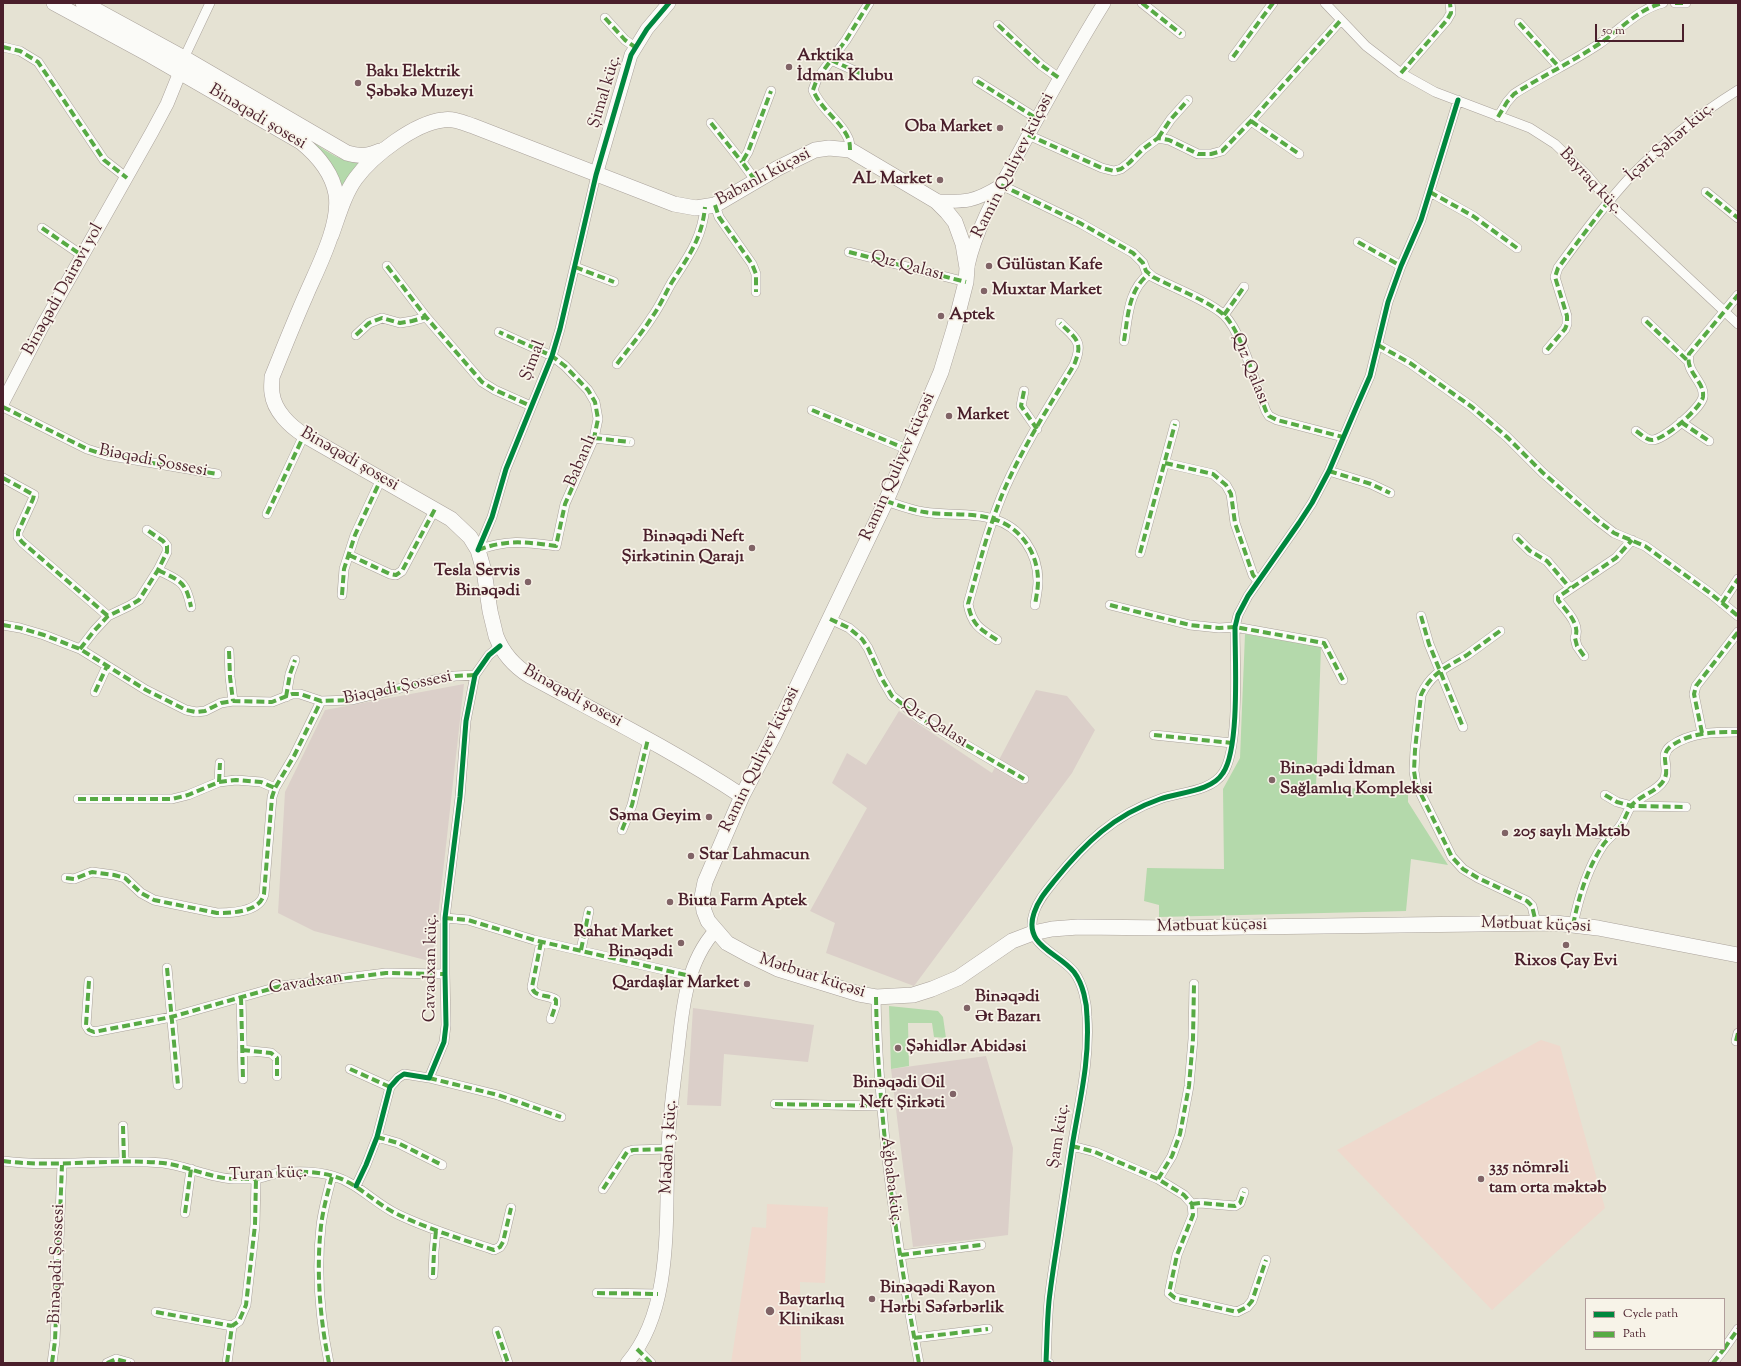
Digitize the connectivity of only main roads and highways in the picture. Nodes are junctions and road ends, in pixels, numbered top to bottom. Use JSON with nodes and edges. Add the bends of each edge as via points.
{"nodes":[{"id":1,"x":54,"y":3,"type":"edge"},
{"id":2,"x":83,"y":3,"type":"edge"},
{"id":3,"x":182,"y":65,"type":"junction"},
{"id":4,"x":383,"y":150,"type":"junction"},
{"id":5,"x":331,"y":236,"type":"junction"},
{"id":6,"x":966,"y":275,"type":"joint"},
{"id":7,"x":742,"y":796,"type":"junction"},
{"id":8,"x":715,"y":931,"type":"joint"},
{"id":9,"x":1738,"y":955,"type":"edge"}],
"edges":[{"from":1,"to":3,"type":"main road","name":"Binəqədi şosesi"},
{"from":2,"to":3,"type":"main road","name":"Binəqədi şosesi"},
{"from":3,"to":4,"type":"main road","name":"Binəqədi şosesi","via":[[347,153],[366,156]]},
{"from":3,"to":5,"type":"main road","name":"Binəqədi şosesi","via":[[312,151],[334,184],[336,207]]},
{"from":4,"to":5,"type":"main road","via":[[356,177]]},
{"from":4,"to":6,"type":"main road","name":"Babanlı küçəsi","via":[[421,126],[445,119],[473,126],[674,204],[696,208],[710,206],[815,150],[850,150],[936,201],[947,212],[963,244]]},
{"from":5,"to":7,"type":"main road","name":"Binəqədi şosesi","via":[[272,377],[272,394],[285,419],[304,435],[435,509],[461,527],[478,550],[492,623],[500,646],[515,665],[530,676],[648,739]]},
{"from":6,"to":7,"type":"main road","name":"Ramin Quliyev küçəsi","via":[[941,372],[909,450],[830,619]]},
{"from":7,"to":8,"type":"main road","name":"Ramin Quliyev küçəsi","via":[[705,882],[702,897],[708,922]]},
{"from":8,"to":9,"type":"main road","name":"Mətbuat küçəsi","via":[[728,943],[766,964],[859,994],[876,997],[913,995],[948,983],[1005,945],[1033,933],[1078,927],[1573,924]]}]}
